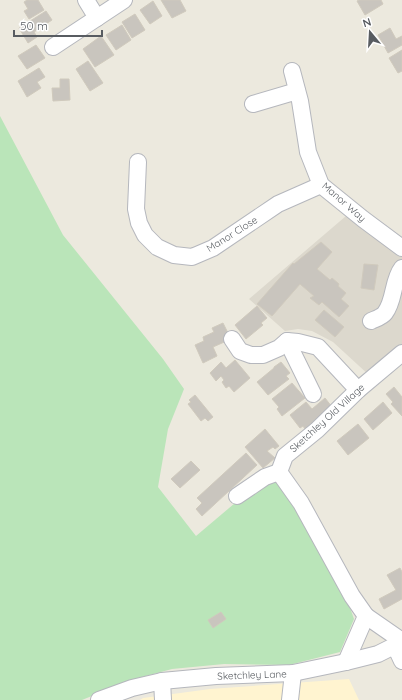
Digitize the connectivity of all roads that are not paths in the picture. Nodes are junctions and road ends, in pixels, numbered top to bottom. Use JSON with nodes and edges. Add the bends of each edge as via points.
{"nodes":[{"id":1,"x":86,"y":0,"type":"edge"},
{"id":2,"x":124,"y":0,"type":"edge"},
{"id":3,"x":97,"y":18,"type":"junction"},
{"id":4,"x":53,"y":48,"type":"dead end"},
{"id":5,"x":292,"y":71,"type":"dead end"},
{"id":6,"x":297,"y":91,"type":"junction"},
{"id":7,"x":253,"y":104,"type":"dead end"},
{"id":8,"x":138,"y":162,"type":"dead end"},
{"id":9,"x":321,"y":184,"type":"junction"},
{"id":10,"x":402,"y":248,"type":"edge"},
{"id":11,"x":402,"y":268,"type":"edge"},
{"id":12,"x":371,"y":321,"type":"dead end"},
{"id":13,"x":232,"y":339,"type":"dead end"},
{"id":14,"x":283,"y":345,"type":"junction"},
{"id":15,"x":401,"y":356,"type":"edge"},
{"id":16,"x":358,"y":390,"type":"junction"},
{"id":17,"x":313,"y":394,"type":"dead end"},
{"id":18,"x":279,"y":472,"type":"junction"},
{"id":19,"x":237,"y":496,"type":"dead end"},
{"id":20,"x":366,"y":616,"type":"junction"},
{"id":21,"x":400,"y":643,"type":"edge"},
{"id":22,"x":402,"y":661,"type":"edge"},
{"id":23,"x":346,"y":662,"type":"junction"},
{"id":24,"x":293,"y":673,"type":"junction"},
{"id":25,"x":162,"y":681,"type":"junction"},
{"id":26,"x":99,"y":700,"type":"edge"},
{"id":27,"x":163,"y":700,"type":"edge"},
{"id":28,"x":290,"y":700,"type":"edge"}],
"edges":[{"from":1,"to":3,"type":"street"},
{"from":2,"to":3,"type":"street"},
{"from":3,"to":4,"type":"street"},
{"from":5,"to":6,"type":"street","name":"Manor Way"},
{"from":6,"to":7,"type":"street"},
{"from":6,"to":9,"type":"street","name":"Manor Way","via":[[308,152]]},
{"from":8,"to":9,"type":"street","name":"Manor Close","via":[[136,209],[139,223],[145,235],[157,246],[174,255],[192,257],[213,248],[278,204]]},
{"from":9,"to":10,"type":"street","name":"Manor Way"},
{"from":11,"to":12,"type":"street","via":[[384,314]]},
{"from":13,"to":14,"type":"street","via":[[240,351],[251,355],[263,355]]},
{"from":14,"to":16,"type":"street","via":[[298,342],[318,347]]},
{"from":14,"to":17,"type":"street"},
{"from":15,"to":16,"type":"street","name":"Sketchley Old Village"},
{"from":16,"to":18,"type":"street","name":"Sketchley Old Village","via":[[317,430],[285,456]]},
{"from":18,"to":19,"type":"street","via":[[265,477]]},
{"from":18,"to":20,"type":"street","via":[[301,503],[352,596]]},
{"from":20,"to":21,"type":"street"},
{"from":20,"to":23,"type":"street"},
{"from":21,"to":22,"type":"street"},
{"from":21,"to":23,"type":"street","name":"Sketchley Lane","via":[[378,654]]},
{"from":23,"to":24,"type":"street","name":"Sketchley Lane"},
{"from":24,"to":25,"type":"street","name":"Sketchley Lane"},
{"from":24,"to":28,"type":"street"},
{"from":25,"to":26,"type":"street","name":"Sketchley Lane"},
{"from":25,"to":27,"type":"street"}]}
